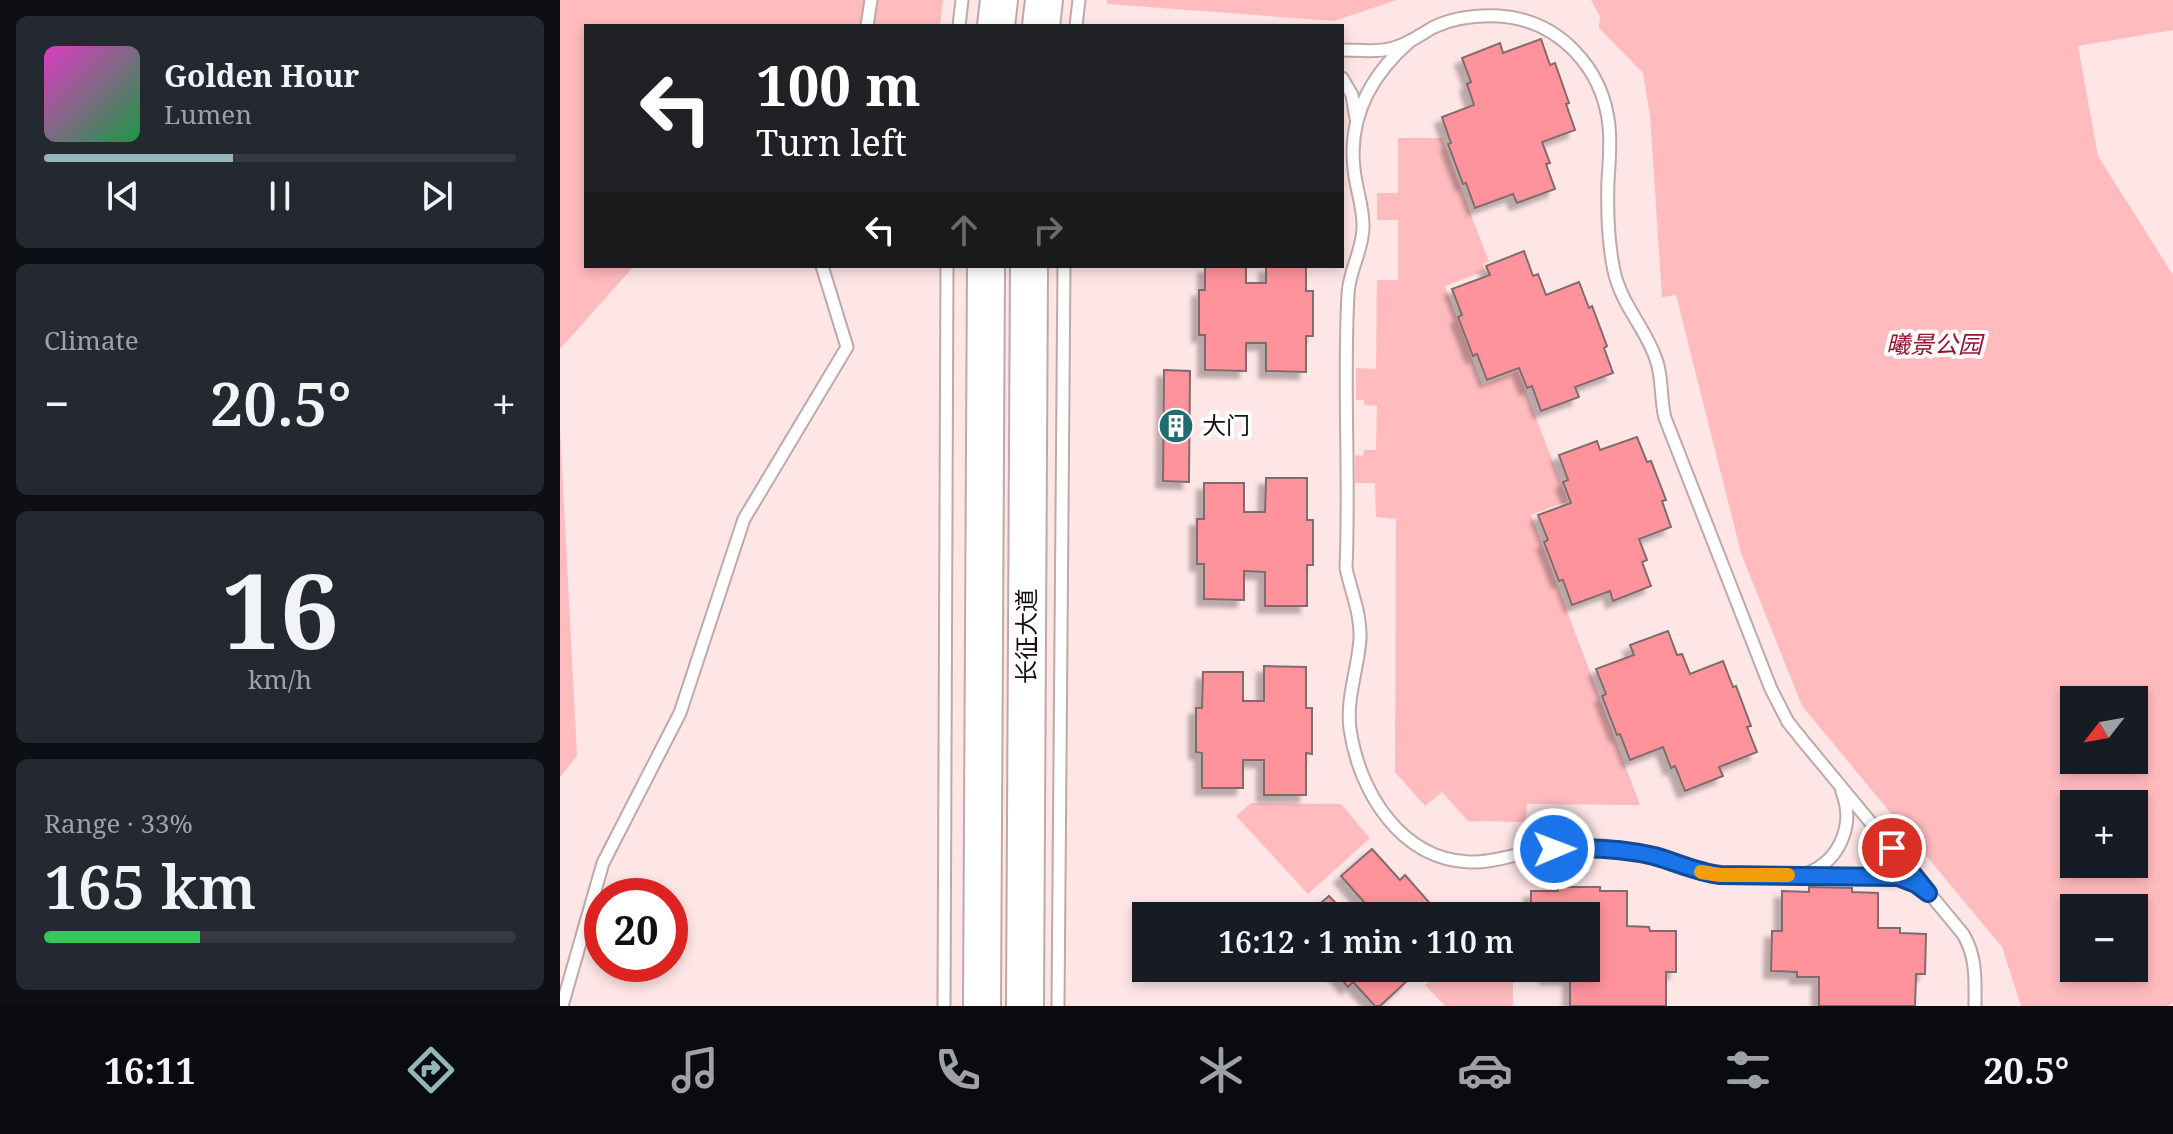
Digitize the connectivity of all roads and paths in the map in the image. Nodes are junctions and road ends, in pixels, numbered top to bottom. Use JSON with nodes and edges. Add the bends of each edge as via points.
{"nodes":[{"id":1,"x":871,"y":0,"type":"edge"},
{"id":2,"x":962,"y":0,"type":"edge"},
{"id":3,"x":999,"y":0,"type":"edge"},
{"id":4,"x":1044,"y":0,"type":"edge"},
{"id":5,"x":1079,"y":0,"type":"edge"},
{"id":6,"x":867,"y":24,"type":"edge"},
{"id":7,"x":959,"y":24,"type":"edge"},
{"id":8,"x":996,"y":24,"type":"edge"},
{"id":9,"x":1041,"y":24,"type":"edge"},
{"id":10,"x":1076,"y":24,"type":"edge"},
{"id":11,"x":1410,"y":41,"type":"junction"},
{"id":12,"x":1344,"y":50,"type":"edge"},
{"id":13,"x":1344,"y":81,"type":"edge"},
{"id":14,"x":1356,"y":122,"type":"junction"},
{"id":15,"x":823,"y":268,"type":"edge"},
{"id":16,"x":947,"y":268,"type":"edge"},
{"id":17,"x":986,"y":268,"type":"edge"},
{"id":18,"x":1029,"y":268,"type":"edge"},
{"id":19,"x":1064,"y":268,"type":"edge"},
{"id":20,"x":1836,"y":781,"type":"junction"},
{"id":21,"x":1799,"y":876,"type":"junction"},
{"id":22,"x":1928,"y":893,"type":"junction"},
{"id":23,"x":562,"y":1006,"type":"edge"},
{"id":24,"x":944,"y":1006,"type":"edge"},
{"id":25,"x":982,"y":1006,"type":"edge"},
{"id":26,"x":1025,"y":1006,"type":"edge"},
{"id":27,"x":1058,"y":1006,"type":"edge"},
{"id":28,"x":1975,"y":1006,"type":"edge"}],
"edges":[{"from":1,"to":6,"type":"lane"},
{"from":2,"to":7,"type":"lane"},
{"from":3,"to":8,"type":"main road"},
{"from":4,"to":9,"type":"main road"},
{"from":5,"to":10,"type":"lane"},
{"from":11,"to":12,"type":"lane","via":[[1384,50]]},
{"from":11,"to":14,"type":"lane","via":[[1377,74]]},
{"from":11,"to":20,"type":"lane","via":[[1449,21],[1500,16],[1553,32],[1590,71],[1609,124],[1608,226],[1619,287],[1655,355],[1665,418],[1771,689],[1788,722]]},
{"from":13,"to":14,"type":"lane","via":[[1356,107]]},
{"from":14,"to":21,"type":"lane","via":[[1354,169],[1363,228],[1348,292],[1346,568],[1360,636],[1350,729],[1371,793],[1412,843],[1456,861],[1581,847],[1649,855],[1707,873]]},
{"from":15,"to":23,"type":"lane","via":[[847,347],[744,519],[680,713],[603,863]]},
{"from":16,"to":24,"type":"lane"},
{"from":17,"to":25,"type":"main road","name":"长征大道"},
{"from":18,"to":26,"type":"main road","name":"长征大道"},
{"from":19,"to":27,"type":"lane"},
{"from":20,"to":21,"type":"lane","via":[[1847,808],[1844,836],[1832,857]]},
{"from":20,"to":22,"type":"lane"},
{"from":21,"to":22,"type":"lane","via":[[1898,877]]},
{"from":22,"to":28,"type":"lane","via":[[1968,943],[1975,964]]}]}
